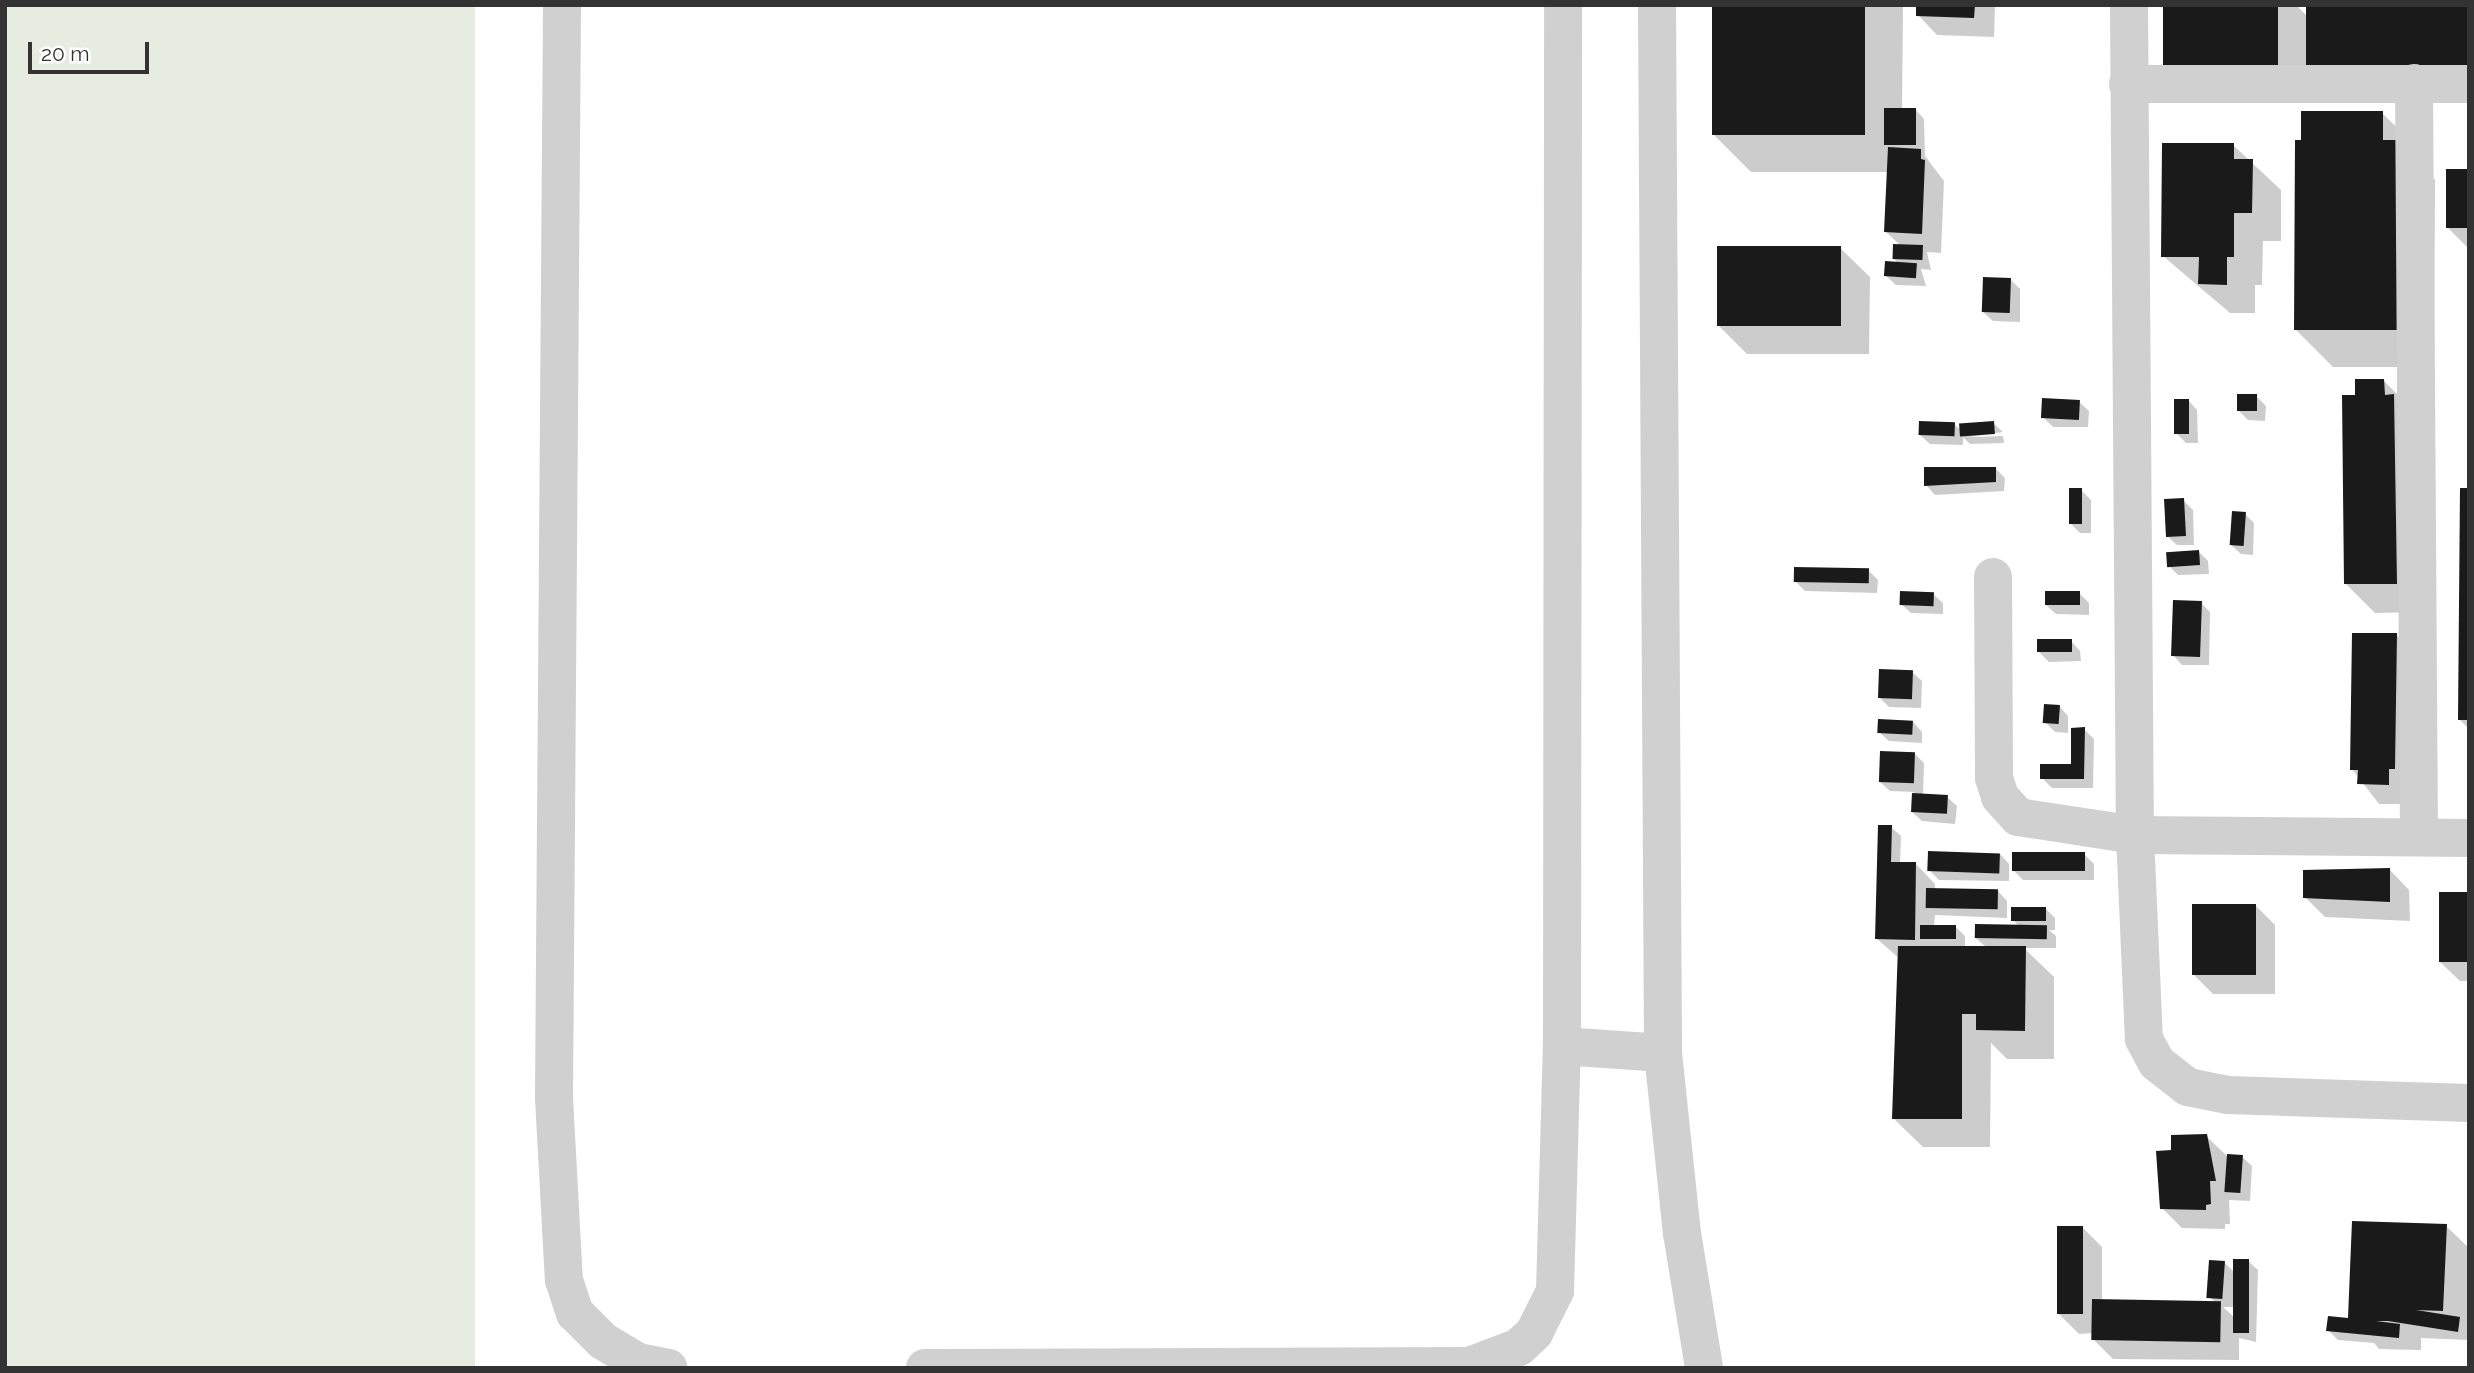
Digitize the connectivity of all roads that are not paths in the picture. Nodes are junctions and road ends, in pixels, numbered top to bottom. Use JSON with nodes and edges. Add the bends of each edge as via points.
{"nodes":[{"id":1,"x":562,"y":5,"type":"edge"},
{"id":2,"x":1563,"y":5,"type":"edge"},
{"id":3,"x":1657,"y":5,"type":"edge"},
{"id":4,"x":2129,"y":5,"type":"edge"},
{"id":5,"x":2414,"y":83,"type":"junction"},
{"id":6,"x":2128,"y":84,"type":"junction"},
{"id":7,"x":2469,"y":84,"type":"edge"},
{"id":8,"x":1993,"y":577,"type":"dead end"},
{"id":9,"x":2135,"y":835,"type":"junction"},
{"id":10,"x":2420,"y":837,"type":"junction"},
{"id":11,"x":2469,"y":838,"type":"edge"},
{"id":12,"x":1562,"y":1046,"type":"junction"},
{"id":13,"x":1664,"y":1053,"type":"junction"},
{"id":14,"x":2469,"y":1103,"type":"edge"},
{"id":15,"x":668,"y":1368,"type":"edge"},
{"id":16,"x":925,"y":1368,"type":"edge"},
{"id":17,"x":1704,"y":1368,"type":"edge"}],
"edges":[{"from":1,"to":15,"type":"lane","via":[[554,1098],[564,1280],[575,1313],[603,1340],[638,1362]]},
{"from":2,"to":12,"type":"lane"},
{"from":3,"to":13,"type":"lane"},
{"from":4,"to":6,"type":"lane"},
{"from":5,"to":6,"type":"lane"},
{"from":5,"to":7,"type":"lane"},
{"from":5,"to":10,"type":"lane"},
{"from":6,"to":9,"type":"lane"},
{"from":8,"to":9,"type":"lane","via":[[1994,778],[2000,797],[2018,817]]},
{"from":9,"to":10,"type":"lane"},
{"from":9,"to":14,"type":"lane","via":[[2144,1039],[2157,1063],[2188,1087],[2228,1095]]},
{"from":10,"to":11,"type":"lane"},
{"from":12,"to":13,"type":"lane"},
{"from":12,"to":16,"type":"lane","via":[[1555,1291],[1526,1340],[1469,1366]]},
{"from":13,"to":17,"type":"lane","via":[[1682,1233]]}]}
